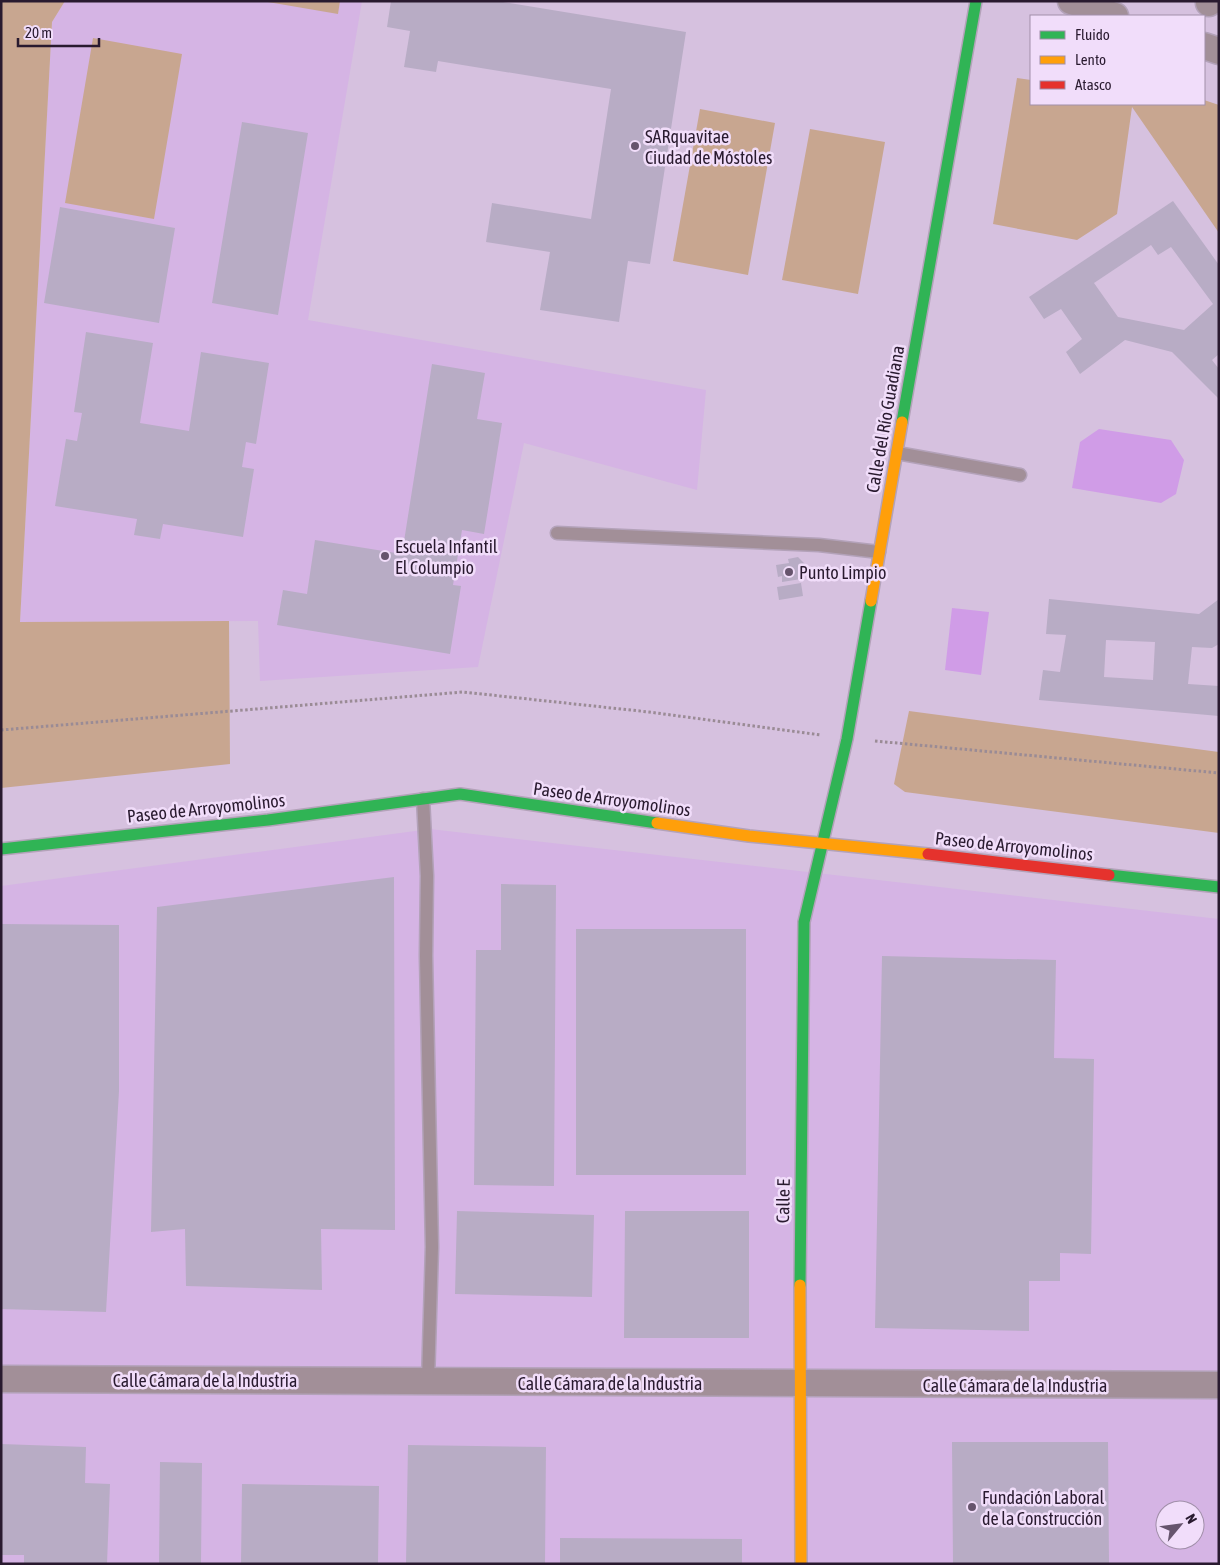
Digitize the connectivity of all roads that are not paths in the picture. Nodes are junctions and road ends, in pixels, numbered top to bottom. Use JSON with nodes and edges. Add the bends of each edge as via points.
{"nodes":[{"id":1,"x":976,"y":1,"type":"edge"},
{"id":2,"x":1070,"y":1,"type":"edge"},
{"id":3,"x":1112,"y":15,"type":"edge"},
{"id":4,"x":1205,"y":46,"type":"edge"},
{"id":5,"x":1219,"y":51,"type":"edge"},
{"id":6,"x":897,"y":453,"type":"junction"},
{"id":7,"x":1020,"y":475,"type":"dead end"},
{"id":8,"x":557,"y":533,"type":"dead end"},
{"id":9,"x":879,"y":552,"type":"junction"},
{"id":10,"x":423,"y":799,"type":"junction"},
{"id":11,"x":824,"y":842,"type":"junction"},
{"id":12,"x":1,"y":849,"type":"edge"},
{"id":13,"x":1219,"y":887,"type":"edge"},
{"id":14,"x":1,"y":1380,"type":"edge"},
{"id":15,"x":428,"y":1382,"type":"junction"},
{"id":16,"x":799,"y":1384,"type":"junction"},
{"id":17,"x":1219,"y":1385,"type":"edge"},
{"id":18,"x":801,"y":1564,"type":"edge"}],
"edges":[{"from":1,"to":6,"type":"street","name":"Calle del Río Guadiana"},
{"from":2,"to":3,"type":"street"},
{"from":4,"to":5,"type":"street"},
{"from":6,"to":7,"type":"lane"},
{"from":6,"to":9,"type":"street","name":"Calle del Río Guadiana"},
{"from":8,"to":9,"type":"lane","via":[[819,545]]},
{"from":9,"to":11,"type":"street","name":"Calle del Río Guadiana","via":[[847,739]]},
{"from":10,"to":11,"type":"street","name":"Paseo de Arroyomolinos","via":[[460,794],[749,836]]},
{"from":10,"to":12,"type":"street","name":"Paseo de Arroyomolinos"},
{"from":10,"to":15,"type":"lane","via":[[428,876],[426,965],[432,1247]]},
{"from":11,"to":13,"type":"street","name":"Paseo de Arroyomolinos"},
{"from":11,"to":16,"type":"street","name":"Calle E","via":[[804,922]]},
{"from":14,"to":15,"type":"street","name":"Calle Cámara de la Industria"},
{"from":15,"to":16,"type":"street","name":"Calle Cámara de la Industria"},
{"from":16,"to":17,"type":"street","name":"Calle Cámara de la Industria"},
{"from":16,"to":18,"type":"street","name":"Calle E"}]}
